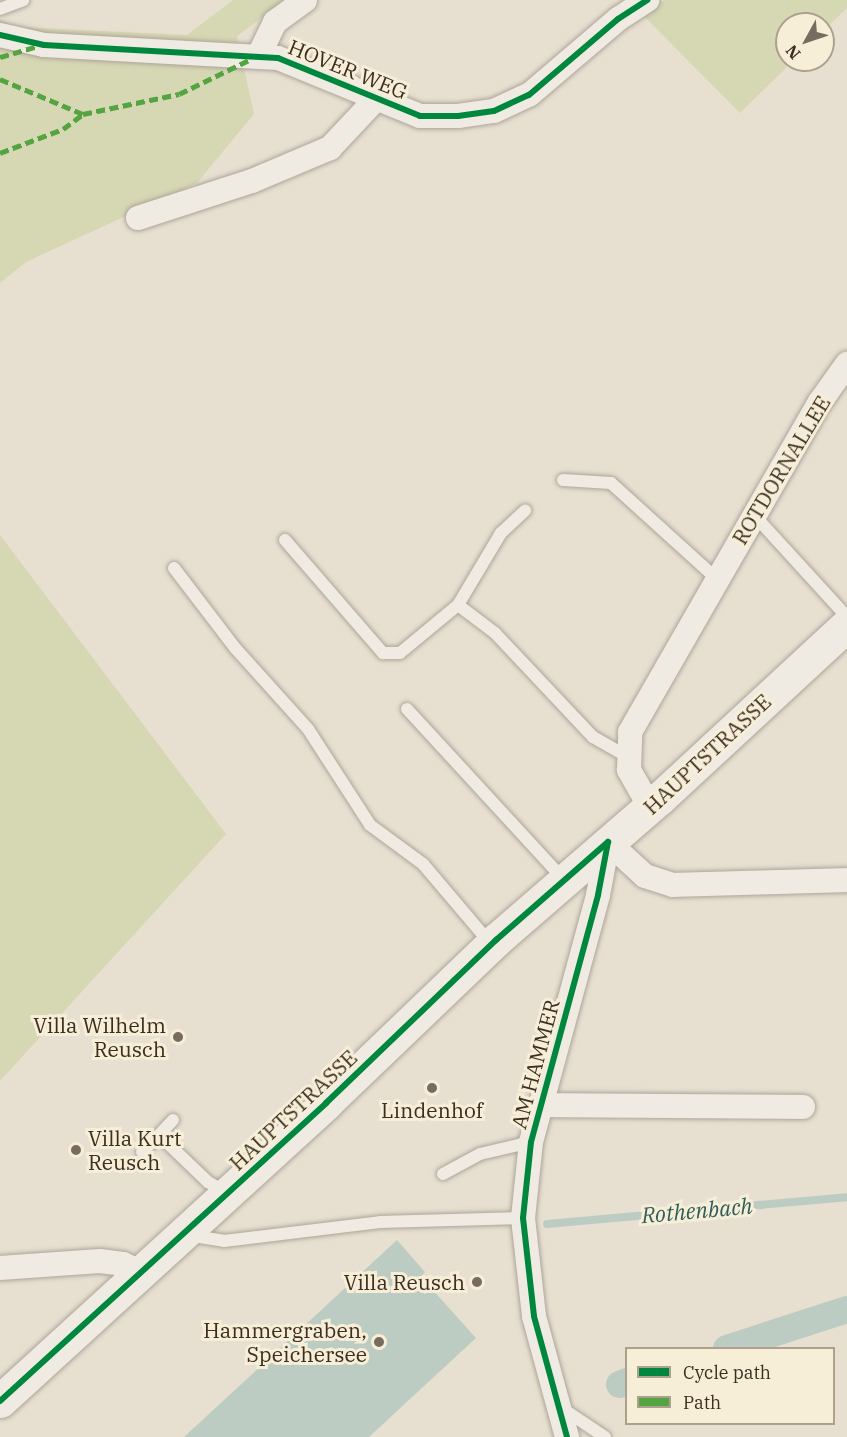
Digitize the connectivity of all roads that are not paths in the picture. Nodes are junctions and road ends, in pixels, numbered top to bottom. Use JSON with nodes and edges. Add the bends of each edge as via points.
{"nodes":[{"id":1,"x":23,"y":0,"type":"edge"},
{"id":2,"x":305,"y":0,"type":"edge"},
{"id":3,"x":647,"y":0,"type":"edge"},
{"id":4,"x":0,"y":9,"type":"edge"},
{"id":5,"x":0,"y":35,"type":"edge"},
{"id":6,"x":259,"y":55,"type":"junction"},
{"id":7,"x":375,"y":100,"type":"junction"},
{"id":8,"x":138,"y":218,"type":"dead end"},
{"id":9,"x":847,"y":364,"type":"edge"},
{"id":10,"x":563,"y":480,"type":"dead end"},
{"id":11,"x":525,"y":511,"type":"dead end"},
{"id":12,"x":754,"y":515,"type":"junction"},
{"id":13,"x":285,"y":540,"type":"dead end"},
{"id":14,"x":174,"y":568,"type":"dead end"},
{"id":15,"x":717,"y":579,"type":"junction"},
{"id":16,"x":459,"y":605,"type":"junction"},
{"id":17,"x":847,"y":617,"type":"edge"},
{"id":18,"x":847,"y":625,"type":"edge"},
{"id":19,"x":407,"y":709,"type":"dead end"},
{"id":20,"x":628,"y":757,"type":"junction"},
{"id":21,"x":650,"y":807,"type":"junction"},
{"id":22,"x":608,"y":842,"type":"junction"},
{"id":23,"x":564,"y":880,"type":"junction"},
{"id":24,"x":847,"y":880,"type":"edge"},
{"id":25,"x":492,"y":945,"type":"junction"},
{"id":26,"x":541,"y":1105,"type":"junction"},
{"id":27,"x":803,"y":1107,"type":"dead end"},
{"id":28,"x":173,"y":1120,"type":"dead end"},
{"id":29,"x":159,"y":1135,"type":"junction"},
{"id":30,"x":531,"y":1142,"type":"junction"},
{"id":31,"x":142,"y":1152,"type":"dead end"},
{"id":32,"x":443,"y":1174,"type":"dead end"},
{"id":33,"x":228,"y":1194,"type":"junction"},
{"id":34,"x":523,"y":1218,"type":"junction"},
{"id":35,"x":184,"y":1234,"type":"junction"},
{"id":36,"x":0,"y":1268,"type":"edge"},
{"id":37,"x":142,"y":1273,"type":"junction"},
{"id":38,"x":0,"y":1401,"type":"edge"},
{"id":39,"x":556,"y":1404,"type":"junction"},
{"id":40,"x":567,"y":1437,"type":"edge"},
{"id":41,"x":605,"y":1437,"type":"edge"}],
"edges":[{"from":1,"to":4,"type":"lane"},
{"from":2,"to":6,"type":"street","name":"HOVER WEG","via":[[275,22]]},
{"from":3,"to":7,"type":"street","name":"HOVER WEG","via":[[618,19],[530,95],[494,111],[420,116]]},
{"from":5,"to":6,"type":"street","name":"HOVER WEG","via":[[44,45]]},
{"from":6,"to":7,"type":"street","name":"HOVER WEG","via":[[279,58]]},
{"from":7,"to":8,"type":"street","name":"HOVER WEG","via":[[330,148],[252,181]]},
{"from":9,"to":12,"type":"street","name":"ROTDORNALLEE","via":[[820,402]]},
{"from":10,"to":15,"type":"lane","via":[[611,483]]},
{"from":11,"to":16,"type":"lane","via":[[501,533]]},
{"from":12,"to":15,"type":"street","name":"ROTDORNALLEE"},
{"from":12,"to":17,"type":"lane"},
{"from":13,"to":16,"type":"lane","via":[[383,652],[400,653]]},
{"from":14,"to":25,"type":"lane","via":[[236,649],[308,729],[370,825],[423,864]]},
{"from":15,"to":20,"type":"street","name":"ROTDORNALLEE","via":[[630,732]]},
{"from":16,"to":20,"type":"lane","via":[[495,633],[593,737]]},
{"from":18,"to":21,"type":"main road","name":"HAUPTSTRASSE"},
{"from":19,"to":23,"type":"lane"},
{"from":20,"to":21,"type":"street","name":"ROTDORNALLEE","via":[[634,783]]},
{"from":21,"to":22,"type":"main road","name":"HAUPTSTRASSE"},
{"from":22,"to":23,"type":"main road","name":"HAUPTSTRASSE"},
{"from":22,"to":24,"type":"street","via":[[645,876],[673,885]]},
{"from":22,"to":26,"type":"street","name":"AM HAMMER","via":[[598,896]]},
{"from":23,"to":25,"type":"main road","name":"HAUPTSTRASSE"},
{"from":25,"to":33,"type":"main road","name":"HAUPTSTRASSE"},
{"from":26,"to":27,"type":"street","name":"AM HAMMER"},
{"from":26,"to":30,"type":"street","name":"AM HAMMER"},
{"from":28,"to":29,"type":"lane"},
{"from":29,"to":31,"type":"lane"},
{"from":29,"to":33,"type":"lane","via":[[208,1182]]},
{"from":30,"to":32,"type":"lane","via":[[480,1154]]},
{"from":30,"to":34,"type":"street","name":"AM HAMMER"},
{"from":33,"to":35,"type":"main road","name":"HAUPTSTRASSE"},
{"from":34,"to":35,"type":"lane","via":[[380,1222],[224,1241]]},
{"from":34,"to":39,"type":"street","name":"AM HAMMER","via":[[534,1316]]},
{"from":35,"to":37,"type":"main road","name":"HAUPTSTRASSE"},
{"from":36,"to":37,"type":"street","via":[[100,1261],[123,1264]]},
{"from":37,"to":38,"type":"main road","name":"HAUPTSTRASSE"},
{"from":39,"to":40,"type":"street","name":"AM HAMMER"},
{"from":39,"to":41,"type":"lane"}]}
